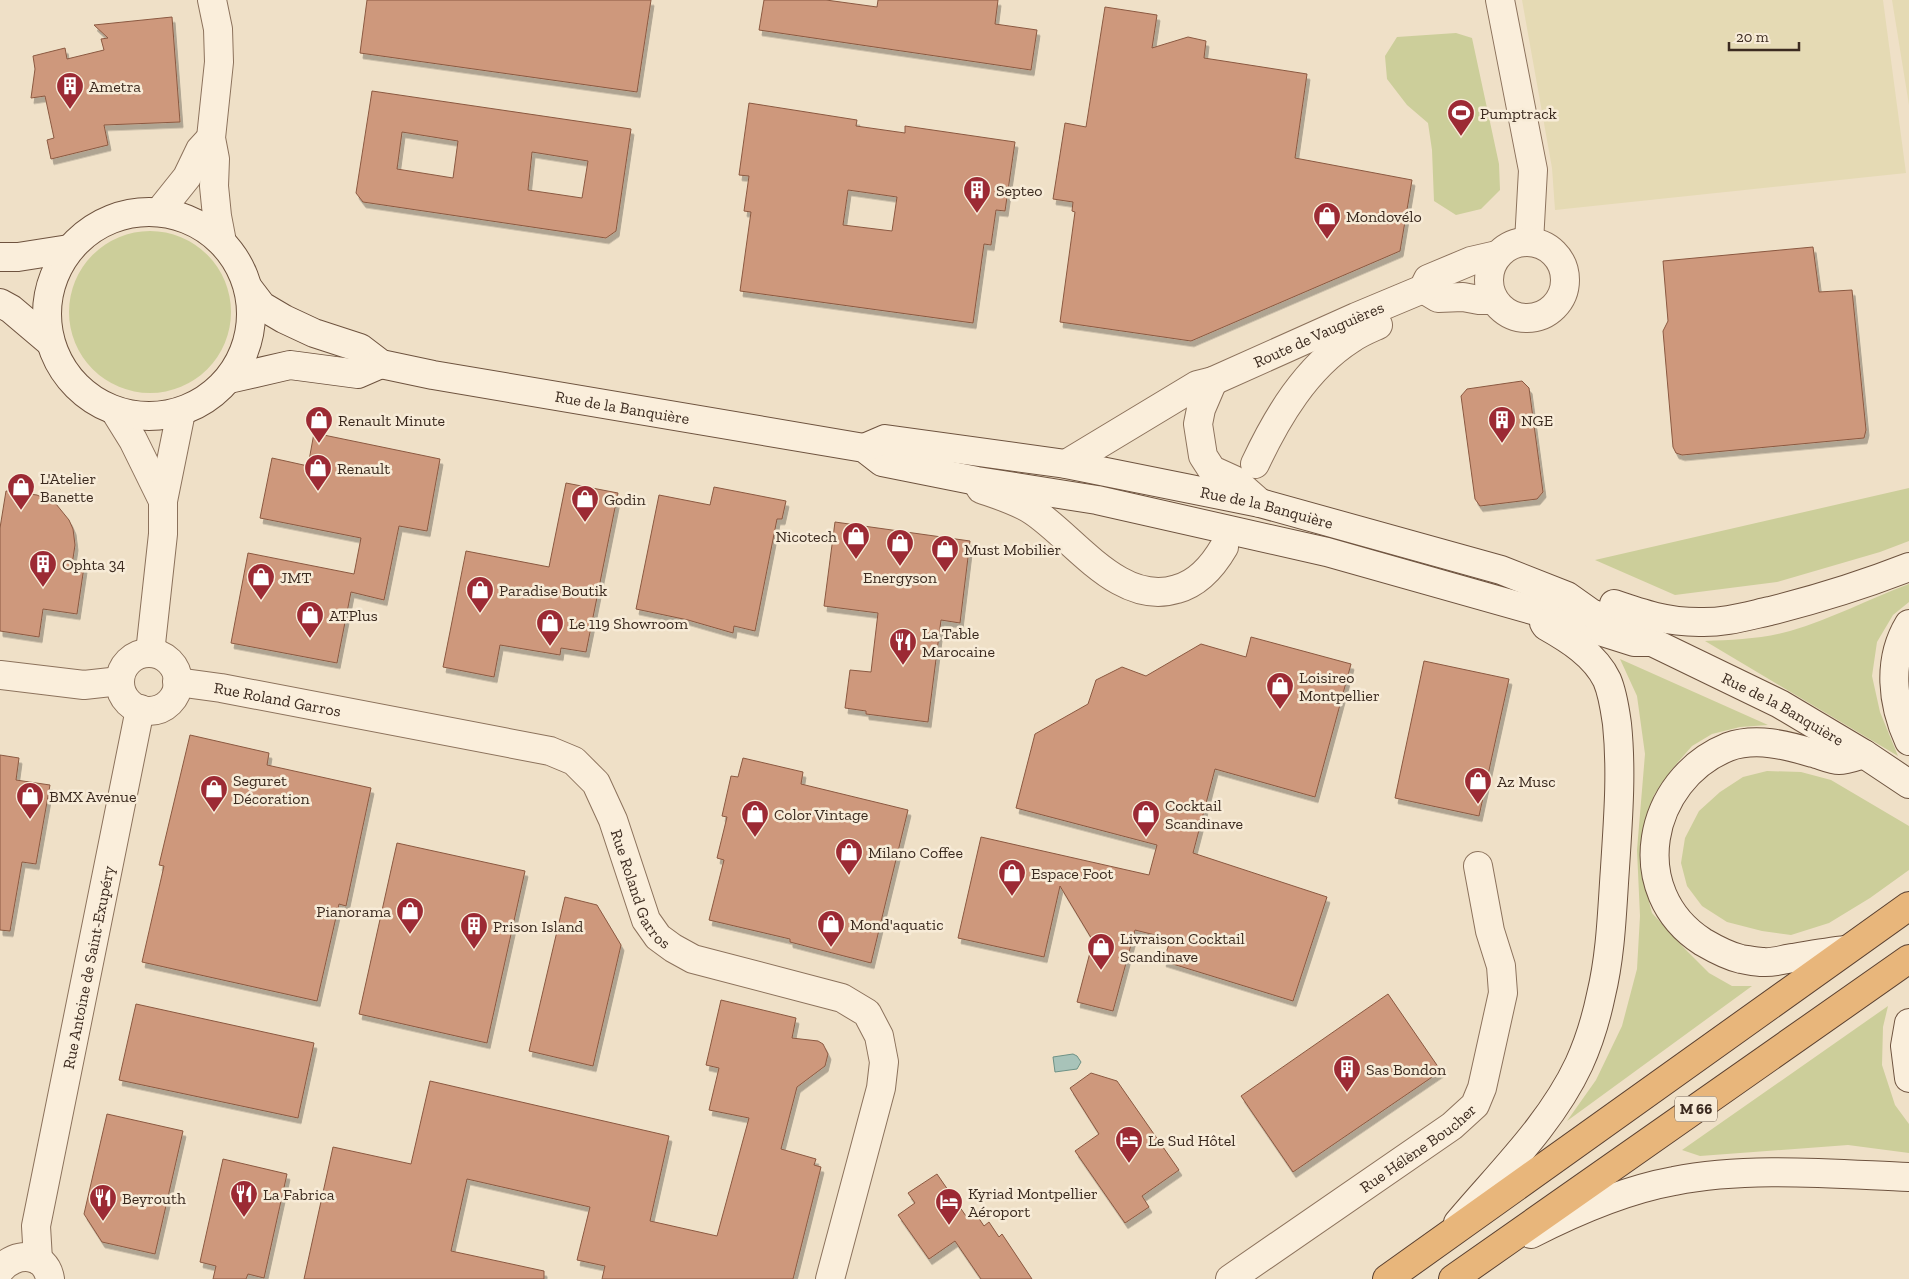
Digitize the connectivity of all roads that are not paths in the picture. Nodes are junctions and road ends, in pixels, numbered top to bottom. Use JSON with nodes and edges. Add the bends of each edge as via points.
{"nodes":[{"id":1,"x":212,"y":0,"type":"edge"},
{"id":2,"x":1500,"y":0,"type":"edge"},
{"id":3,"x":211,"y":138,"type":"junction"},
{"id":4,"x":159,"y":212,"type":"junction"},
{"id":5,"x":222,"y":242,"type":"junction"},
{"id":6,"x":1529,"y":242,"type":"junction"},
{"id":7,"x":69,"y":249,"type":"junction"},
{"id":8,"x":1497,"y":255,"type":"junction"},
{"id":9,"x":0,"y":257,"type":"edge"},
{"id":10,"x":248,"y":289,"type":"junction"},
{"id":11,"x":1423,"y":289,"type":"junction"},
{"id":12,"x":1494,"y":300,"type":"junction"},
{"id":13,"x":1394,"y":302,"type":"junction"},
{"id":14,"x":0,"y":303,"type":"edge"},
{"id":15,"x":50,"y":342,"type":"junction"},
{"id":16,"x":381,"y":364,"type":"junction"},
{"id":17,"x":230,"y":379,"type":"junction"},
{"id":18,"x":1214,"y":381,"type":"junction"},
{"id":19,"x":1175,"y":398,"type":"junction"},
{"id":20,"x":115,"y":411,"type":"junction"},
{"id":21,"x":181,"y":412,"type":"junction"},
{"id":22,"x":1198,"y":424,"type":"junction"},
{"id":23,"x":864,"y":448,"type":"junction"},
{"id":24,"x":1066,"y":464,"type":"junction"},
{"id":25,"x":1255,"y":464,"type":"dead end"},
{"id":26,"x":977,"y":481,"type":"junction"},
{"id":27,"x":163,"y":501,"type":"junction"},
{"id":28,"x":1260,"y":503,"type":"junction"},
{"id":29,"x":1224,"y":548,"type":"dead end"},
{"id":30,"x":1909,"y":567,"type":"edge"},
{"id":31,"x":1568,"y":596,"type":"junction"},
{"id":32,"x":1536,"y":611,"type":"junction"},
{"id":33,"x":1909,"y":624,"type":"edge"},
{"id":34,"x":1652,"y":642,"type":"junction"},
{"id":35,"x":150,"y":653,"type":"junction"},
{"id":36,"x":0,"y":675,"type":"edge"},
{"id":37,"x":120,"y":681,"type":"junction"},
{"id":38,"x":177,"y":682,"type":"junction"},
{"id":39,"x":140,"y":709,"type":"junction"},
{"id":40,"x":1909,"y":741,"type":"edge"},
{"id":41,"x":1864,"y":754,"type":"junction"},
{"id":42,"x":1909,"y":784,"type":"edge"},
{"id":43,"x":1478,"y":866,"type":"dead end"},
{"id":44,"x":1909,"y":906,"type":"edge"},
{"id":45,"x":1846,"y":950,"type":"junction"},
{"id":46,"x":1909,"y":959,"type":"edge"},
{"id":47,"x":1909,"y":1023,"type":"edge"},
{"id":48,"x":1909,"y":1078,"type":"edge"},
{"id":49,"x":1909,"y":1177,"type":"edge"},
{"id":50,"x":1446,"y":1237,"type":"junction"},
{"id":51,"x":1483,"y":1258,"type":"junction"},
{"id":52,"x":27,"y":1269,"type":"edge"},
{"id":53,"x":830,"y":1279,"type":"edge"},
{"id":54,"x":1230,"y":1279,"type":"edge"},
{"id":55,"x":1387,"y":1279,"type":"edge"},
{"id":56,"x":1452,"y":1279,"type":"edge"}],
"edges":[{"from":1,"to":3,"type":"main road","via":[[218,29],[218,62]]},
{"from":2,"to":6,"type":"main road","via":[[1532,170]]},
{"from":3,"to":4,"type":"main road","via":[[200,150],[187,177]]},
{"from":3,"to":5,"type":"main road"},
{"from":4,"to":5,"type":"main road","via":[[182,217],[204,227]]},
{"from":4,"to":7,"type":"main road","via":[[125,214],[94,227]]},
{"from":5,"to":10,"type":"main road","via":[[234,256]]},
{"from":6,"to":8,"type":"main road","via":[[1506,247]]},
{"from":6,"to":12,"type":"main road","via":[[1542,244],[1560,261],[1565,273],[1561,299],[1553,309],[1530,319],[1508,314]]},
{"from":7,"to":9,"type":"main road"},
{"from":7,"to":15,"type":"main road","via":[[52,278],[46,310]]},
{"from":8,"to":11,"type":"main road","name":"Route de Vauguières","via":[[1471,261],[1428,279]]},
{"from":8,"to":12,"type":"main road","via":[[1488,277]]},
{"from":10,"to":16,"type":"main road","name":"Rue de la Banquière","via":[[262,306],[284,319],[314,334],[360,348]]},
{"from":10,"to":17,"type":"main road","via":[[252,312],[250,336]]},
{"from":11,"to":12,"type":"main road","via":[[1438,298]]},
{"from":11,"to":13,"type":"main road","name":"Route de Vauguières"},
{"from":13,"to":18,"type":"main road","name":"Route de Vauguières"},
{"from":13,"to":25,"type":"main road","via":[[1382,323],[1351,338],[1305,380],[1283,410]]},
{"from":14,"to":15,"type":"main road"},
{"from":15,"to":20,"type":"main road","via":[[59,365],[74,385],[92,400]]},
{"from":16,"to":17,"type":"main road","via":[[358,374],[290,365]]},
{"from":16,"to":23,"type":"main road","name":"Rue de la Banquière"},
{"from":17,"to":21,"type":"main road","via":[[208,399]]},
{"from":18,"to":19,"type":"main road","name":"Route de Vauguières","via":[[1197,385]]},
{"from":18,"to":22,"type":"main road"},
{"from":19,"to":22,"type":"main road"},
{"from":19,"to":24,"type":"main road","name":"Route de Vauguières"},
{"from":20,"to":21,"type":"main road","via":[[148,417]]},
{"from":20,"to":27,"type":"main road"},
{"from":21,"to":27,"type":"main road"},
{"from":22,"to":28,"type":"main road","via":[[1203,456],[1212,470],[1234,480]]},
{"from":23,"to":24,"type":"main road","name":"Rue de la Banquière","via":[[885,439]]},
{"from":23,"to":26,"type":"main road","name":"Rue de la Banquière","via":[[882,462]]},
{"from":24,"to":28,"type":"main road","name":"Rue de la Banquière"},
{"from":26,"to":29,"type":"main road","via":[[981,488],[1034,512],[1101,568],[1136,589],[1159,594],[1185,587],[1210,568]]},
{"from":26,"to":32,"type":"main road","name":"Rue de la Banquière","via":[[1097,500],[1219,526],[1327,552]]},
{"from":27,"to":35,"type":"main road","via":[[163,534]]},
{"from":28,"to":31,"type":"main road","name":"Rue de la Banquière","via":[[1501,570]]},
{"from":30,"to":31,"type":"main road","via":[[1823,598],[1729,621],[1654,618],[1591,596]]},
{"from":31,"to":34,"type":"main road","name":"Rue de la Banquière","via":[[1591,613],[1636,630]]},
{"from":32,"to":34,"type":"main road","name":"Rue de la Banquière","via":[[1634,642]]},
{"from":32,"to":50,"type":"main road","number":"M 66","via":[[1546,626],[1566,638],[1599,667],[1608,682],[1615,709],[1620,749],[1620,796],[1609,945],[1601,995],[1578,1066],[1532,1136]]},
{"from":33,"to":40,"type":"main road","via":[[1897,654],[1895,696]]},
{"from":34,"to":41,"type":"main road","name":"Rue de la Banquière","via":[[1780,704]]},
{"from":35,"to":37,"type":"main road","via":[[132,658],[121,672]]},
{"from":35,"to":38,"type":"main road","via":[[166,659],[176,673]]},
{"from":36,"to":37,"type":"main road","via":[[84,685]]},
{"from":37,"to":39,"type":"main road","via":[[126,699]]},
{"from":38,"to":39,"type":"main road","via":[[166,705],[158,709]]},
{"from":38,"to":53,"type":"main road","name":"Rue Roland Garros","via":[[550,751],[574,761],[596,783],[613,820],[646,920],[658,937],[693,958],[842,998],[867,1014],[879,1036],[884,1062],[881,1088]]},
{"from":39,"to":52,"type":"main road","name":"Rue Antoine de Saint-Exupéry"},
{"from":41,"to":42,"type":"main road","name":"Rue de la Banquière"},
{"from":41,"to":45,"type":"main road","number":"M 66","via":[[1838,760],[1764,742],[1728,747],[1687,775],[1673,793],[1663,812],[1653,854],[1655,872],[1669,908],[1681,924],[1715,949],[1765,963]]},
{"from":43,"to":54,"type":"main road","name":"Rue Hélène Boucher","via":[[1490,931],[1502,966],[1503,993],[1486,1073],[1475,1104],[1452,1126]]},
{"from":44,"to":45,"type":"highway","number":"M 66"},
{"from":45,"to":50,"type":"highway","number":"M 66"},
{"from":46,"to":51,"type":"highway","number":"M 66"},
{"from":47,"to":48,"type":"main road","via":[[1905,1046]]},
{"from":49,"to":51,"type":"main road","number":"M 66","via":[[1726,1174],[1673,1181],[1608,1200],[1565,1217]]},
{"from":50,"to":55,"type":"highway","number":"M 66"},
{"from":51,"to":56,"type":"highway","number":"M 66"}]}
